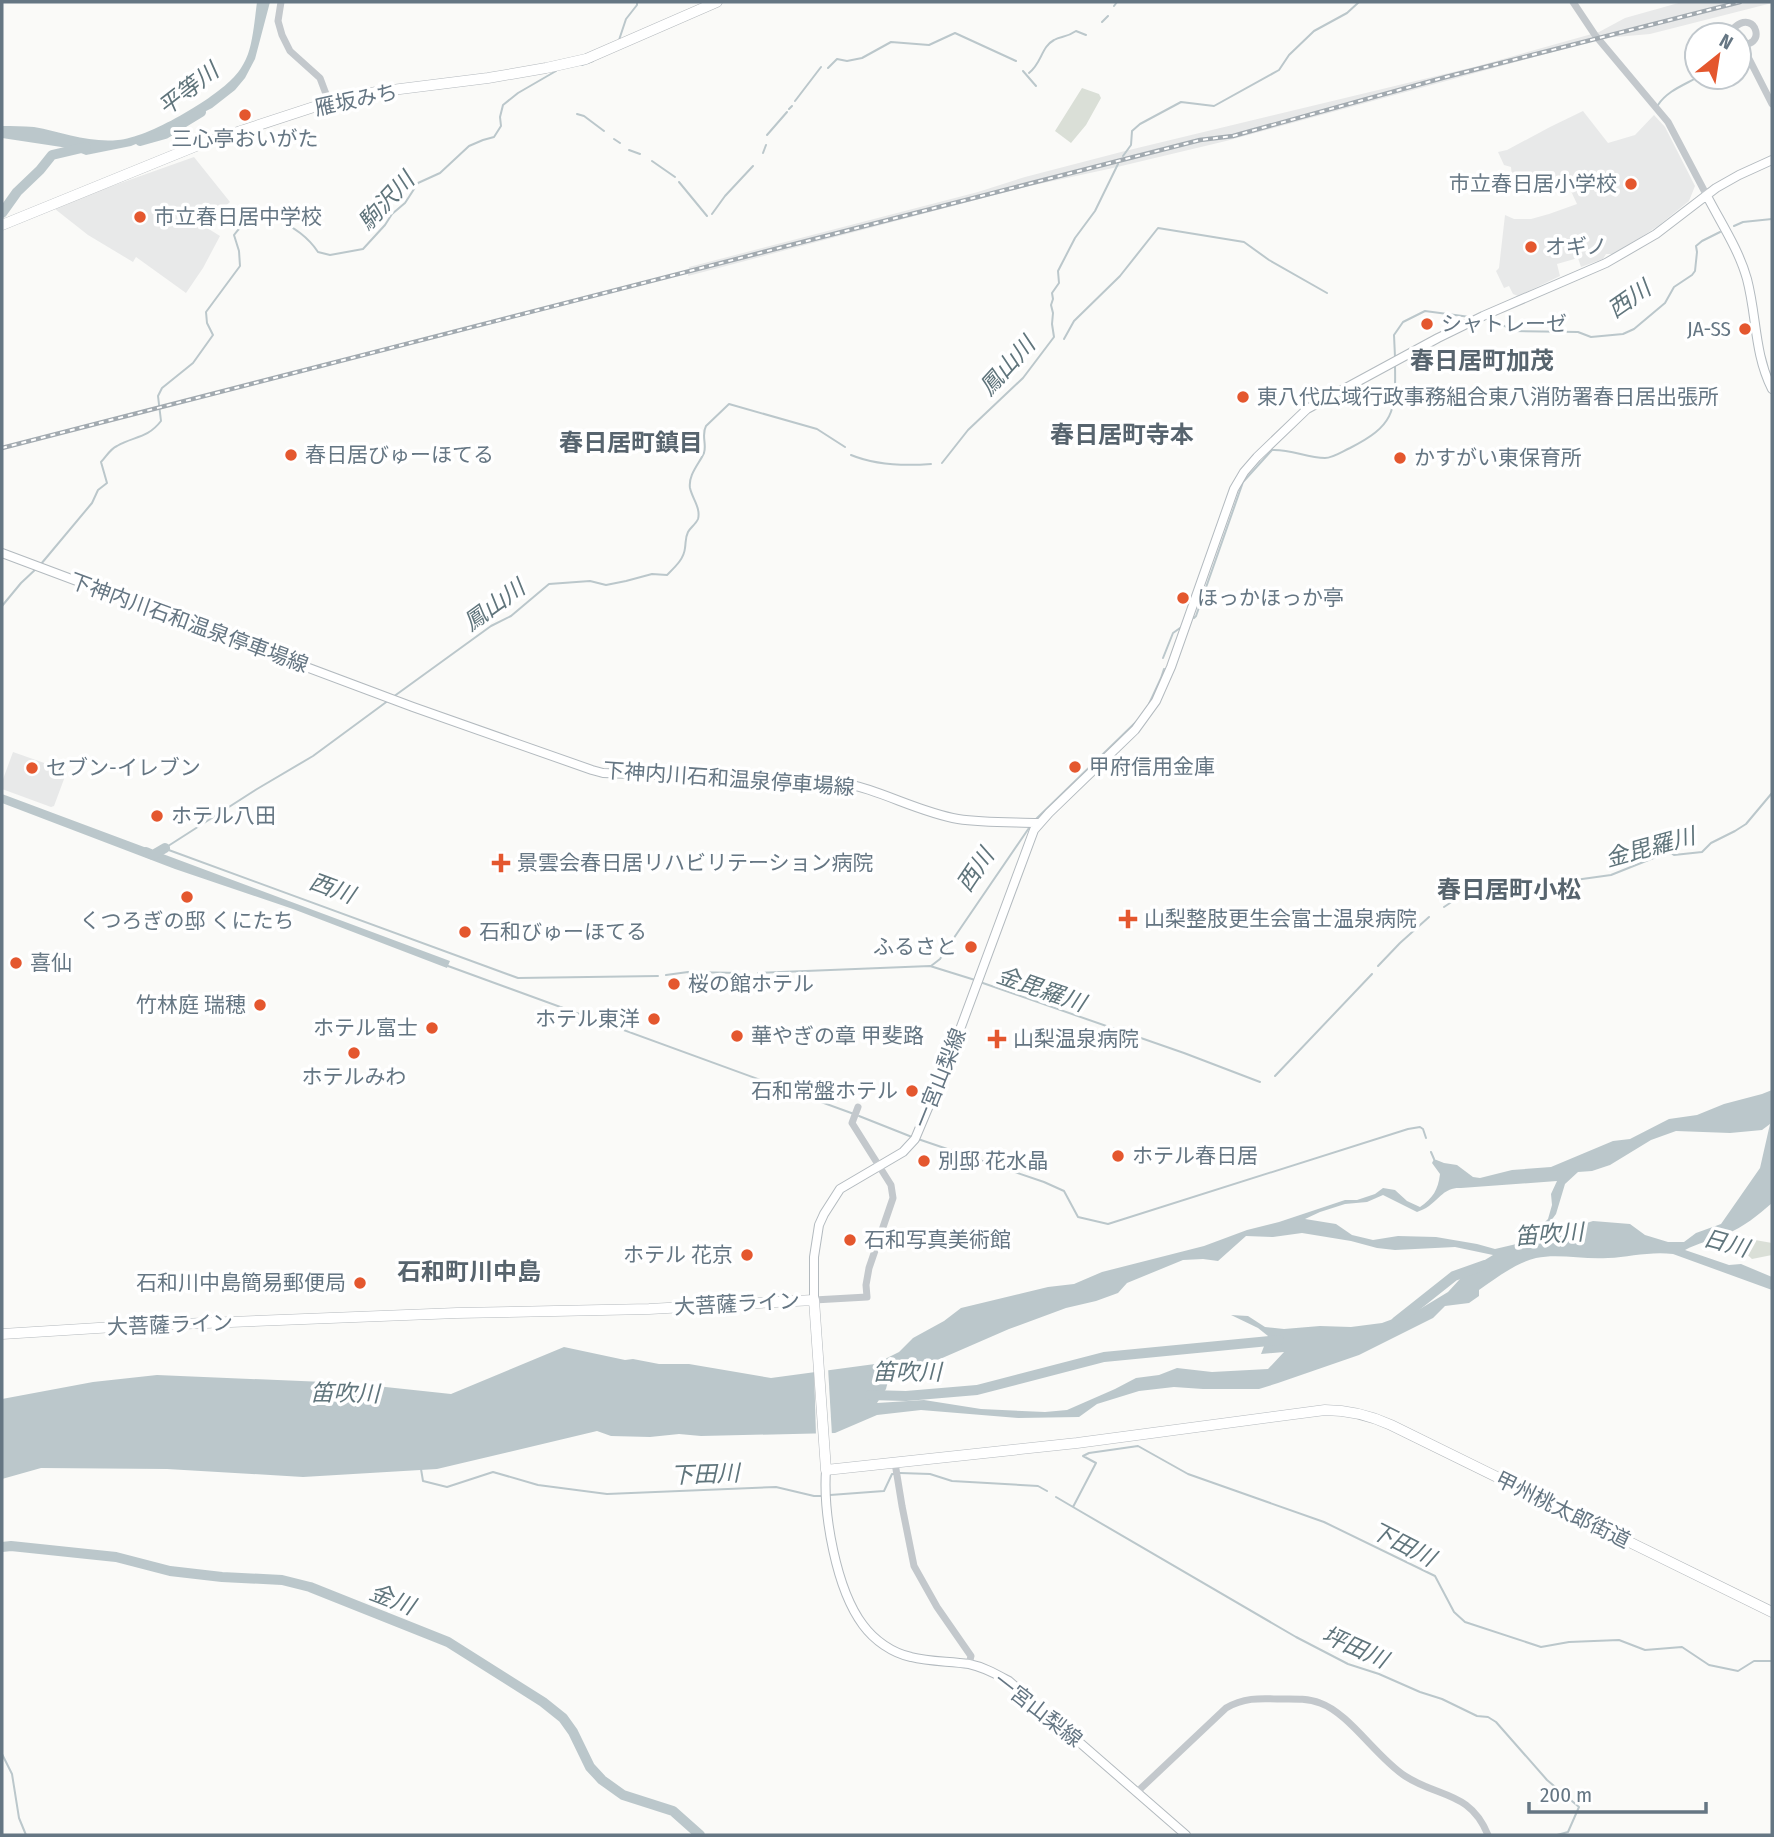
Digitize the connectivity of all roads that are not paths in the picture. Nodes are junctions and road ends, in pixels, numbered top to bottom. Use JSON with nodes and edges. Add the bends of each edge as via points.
{"nodes":[{"id":1,"x":281,"y":2,"type":"edge"},
{"id":2,"x":717,"y":2,"type":"edge"},
{"id":3,"x":1573,"y":2,"type":"edge"},
{"id":4,"x":1753,"y":57,"type":"edge"},
{"id":5,"x":1753,"y":65,"type":"edge"},
{"id":6,"x":1758,"y":73,"type":"junction"},
{"id":7,"x":329,"y":102,"type":"junction"},
{"id":8,"x":1772,"y":104,"type":"edge"},
{"id":9,"x":1772,"y":160,"type":"edge"},
{"id":10,"x":1707,"y":196,"type":"junction"},
{"id":11,"x":2,"y":225,"type":"edge"},
{"id":12,"x":1772,"y":389,"type":"edge"},
{"id":13,"x":2,"y":553,"type":"edge"},
{"id":14,"x":1035,"y":823,"type":"junction"},
{"id":15,"x":856,"y":1112,"type":"dead end"},
{"id":16,"x":878,"y":1166,"type":"junction"},
{"id":17,"x":814,"y":1305,"type":"junction"},
{"id":18,"x":2,"y":1334,"type":"edge"},
{"id":19,"x":826,"y":1466,"type":"junction"},
{"id":20,"x":895,"y":1466,"type":"junction"},
{"id":21,"x":1772,"y":1612,"type":"edge"},
{"id":22,"x":970,"y":1664,"type":"junction"},
{"id":23,"x":1137,"y":1792,"type":"junction"},
{"id":24,"x":1185,"y":1835,"type":"edge"},
{"id":25,"x":1488,"y":1835,"type":"edge"}],
"edges":[{"from":1,"to":7,"type":"street","via":[[278,22],[282,35],[290,51],[320,78]]},
{"from":2,"to":7,"type":"highway","name":"雁坂みち","via":[[586,59]]},
{"from":3,"to":10,"type":"street","via":[[1668,122]]},
{"from":4,"to":6,"type":"street"},
{"from":5,"to":6,"type":"street"},
{"from":6,"to":8,"type":"street"},
{"from":7,"to":11,"type":"highway","name":"雁坂みち","via":[[201,144]]},
{"from":9,"to":10,"type":"main road"},
{"from":10,"to":12,"type":"main road","via":[[1740,257],[1761,361]]},
{"from":10,"to":14,"type":"main road","via":[[1606,263],[1483,316],[1307,410],[1257,457],[1234,489],[1156,702],[1135,730]]},
{"from":13,"to":14,"type":"main road","name":"下神内川石和温泉停車場線","via":[[603,773],[838,782],[959,819]]},
{"from":14,"to":16,"type":"main road","name":"一宮山梨線","via":[[917,1136],[903,1152]]},
{"from":15,"to":16,"type":"street","via":[[852,1123]]},
{"from":16,"to":17,"type":"main road","name":"一宮山梨線","via":[[840,1189],[824,1214],[814,1257]]},
{"from":16,"to":17,"type":"street","via":[[891,1185],[893,1198],[869,1268],[867,1297]]},
{"from":17,"to":18,"type":"highway","name":"大菩薩ライン","via":[[457,1313]]},
{"from":17,"to":19,"type":"highway","name":"大菩薩ライン"},
{"from":19,"to":20,"type":"highway"},
{"from":19,"to":22,"type":"main road","name":"一宮山梨線","via":[[837,1567],[851,1606],[868,1631],[901,1654]]},
{"from":20,"to":21,"type":"highway","name":"甲州桃太郎街道","via":[[1325,1410],[1352,1411],[1391,1425]]},
{"from":20,"to":22,"type":"street","via":[[914,1566],[971,1656]]},
{"from":22,"to":23,"type":"main road","name":"一宮山梨線","via":[[1009,1681]]},
{"from":23,"to":24,"type":"main road","name":"一宮山梨線"},
{"from":23,"to":25,"type":"street","via":[[1226,1708],[1247,1699],[1303,1699],[1330,1707],[1415,1783],[1472,1809]]}]}
